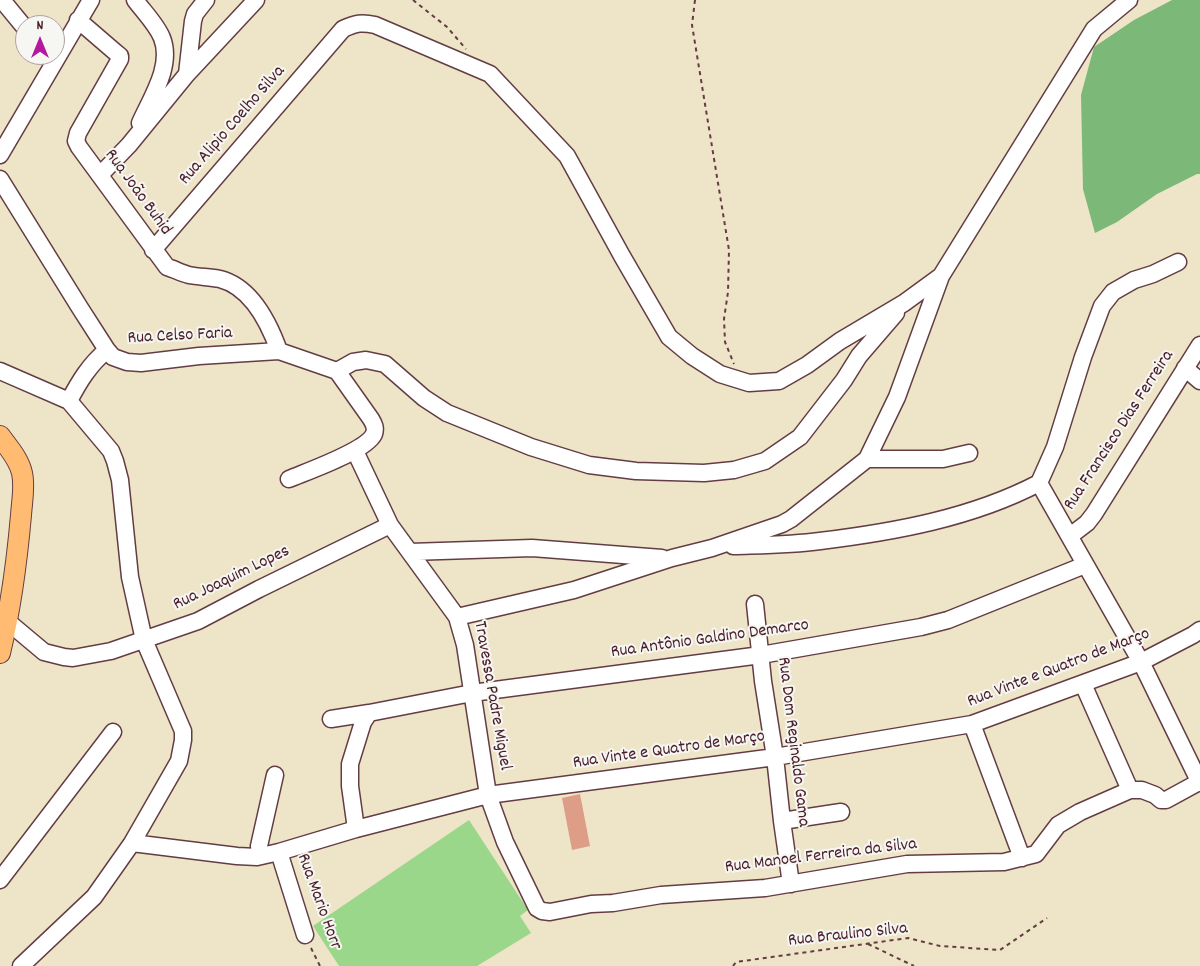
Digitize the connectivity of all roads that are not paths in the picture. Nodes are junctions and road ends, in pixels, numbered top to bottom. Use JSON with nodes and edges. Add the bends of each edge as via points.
{"nodes":[{"id":1,"x":2,"y":0,"type":"edge"},
{"id":2,"x":91,"y":0,"type":"edge"},
{"id":3,"x":135,"y":0,"type":"edge"},
{"id":4,"x":206,"y":0,"type":"edge"},
{"id":5,"x":256,"y":0,"type":"edge"},
{"id":6,"x":1129,"y":1,"type":"edge"},
{"id":7,"x":15,"y":16,"type":"edge"},
{"id":8,"x":78,"y":20,"type":"junction"},
{"id":9,"x":65,"y":38,"type":"edge"},
{"id":10,"x":47,"y":65,"type":"edge"},
{"id":11,"x":187,"y":74,"type":"junction"},
{"id":12,"x":129,"y":145,"type":"junction"},
{"id":13,"x":0,"y":155,"type":"edge"},
{"id":14,"x":100,"y":174,"type":"junction"},
{"id":15,"x":0,"y":179,"type":"edge"},
{"id":16,"x":153,"y":250,"type":"junction"},
{"id":17,"x":1178,"y":262,"type":"dead end"},
{"id":18,"x":941,"y":276,"type":"junction"},
{"id":19,"x":904,"y":303,"type":"junction"},
{"id":20,"x":1200,"y":345,"type":"edge"},
{"id":21,"x":106,"y":350,"type":"junction"},
{"id":22,"x":280,"y":351,"type":"junction"},
{"id":23,"x":1185,"y":368,"type":"junction"},
{"id":24,"x":0,"y":371,"type":"edge"},
{"id":25,"x":337,"y":371,"type":"junction"},
{"id":26,"x":1200,"y":381,"type":"edge"},
{"id":27,"x":69,"y":401,"type":"junction"},
{"id":28,"x":0,"y":436,"type":"edge"},
{"id":29,"x":355,"y":451,"type":"junction"},
{"id":30,"x":969,"y":453,"type":"dead end"},
{"id":31,"x":867,"y":459,"type":"junction"},
{"id":32,"x":289,"y":479,"type":"dead end"},
{"id":33,"x":1039,"y":483,"type":"junction"},
{"id":34,"x":390,"y":525,"type":"junction"},
{"id":35,"x":1070,"y":536,"type":"junction"},
{"id":36,"x":712,"y":548,"type":"junction"},
{"id":37,"x":410,"y":552,"type":"junction"},
{"id":38,"x":672,"y":558,"type":"junction"},
{"id":39,"x":1085,"y":565,"type":"junction"},
{"id":40,"x":755,"y":604,"type":"dead end"},
{"id":41,"x":457,"y":617,"type":"junction"},
{"id":42,"x":8,"y":621,"type":"junction"},
{"id":43,"x":1198,"y":638,"type":"edge"},
{"id":44,"x":144,"y":640,"type":"junction"},
{"id":45,"x":0,"y":653,"type":"edge"},
{"id":46,"x":761,"y":655,"type":"junction"},
{"id":47,"x":1141,"y":662,"type":"junction"},
{"id":48,"x":1083,"y":684,"type":"junction"},
{"id":49,"x":472,"y":693,"type":"junction"},
{"id":50,"x":369,"y":714,"type":"junction"},
{"id":51,"x":331,"y":719,"type":"dead end"},
{"id":52,"x":972,"y":724,"type":"junction"},
{"id":53,"x":113,"y":732,"type":"dead end"},
{"id":54,"x":775,"y":757,"type":"junction"},
{"id":55,"x":275,"y":775,"type":"dead end"},
{"id":56,"x":1200,"y":782,"type":"edge"},
{"id":57,"x":1130,"y":790,"type":"junction"},
{"id":58,"x":488,"y":795,"type":"junction"},
{"id":59,"x":841,"y":812,"type":"dead end"},
{"id":60,"x":782,"y":821,"type":"junction"},
{"id":61,"x":356,"y":829,"type":"junction"},
{"id":62,"x":132,"y":843,"type":"junction"},
{"id":63,"x":279,"y":852,"type":"junction"},
{"id":64,"x":258,"y":857,"type":"junction"},
{"id":65,"x":1022,"y":858,"type":"junction"},
{"id":66,"x":0,"y":880,"type":"edge"},
{"id":67,"x":791,"y":884,"type":"junction"},
{"id":68,"x":537,"y":908,"type":"joint"},
{"id":69,"x":305,"y":935,"type":"road end"},
{"id":70,"x":21,"y":966,"type":"edge"}],
"edges":[{"from":1,"to":7,"type":"street"},
{"from":2,"to":8,"type":"street"},
{"from":3,"to":12,"type":"street","via":[[163,40],[164,60],[162,72]]},
{"from":4,"to":11,"type":"street","via":[[192,21]]},
{"from":5,"to":11,"type":"street"},
{"from":6,"to":18,"type":"street","via":[[1094,29]]},
{"from":8,"to":9,"type":"street"},
{"from":8,"to":14,"type":"street","name":"Rua João Buhid","via":[[120,56],[76,141]]},
{"from":10,"to":13,"type":"street"},
{"from":11,"to":12,"type":"street"},
{"from":12,"to":14,"type":"street"},
{"from":14,"to":16,"type":"street","name":"Rua João Buhid"},
{"from":15,"to":21,"type":"street","name":"Rua Celso Faria"},
{"from":16,"to":19,"type":"street","name":"Rua Alipio Coelho Silva","via":[[343,29],[357,22],[375,25],[490,74],[567,156],[669,337],[720,374],[749,383],[778,381]]},
{"from":16,"to":22,"type":"street","name":"Rua João Buhid","via":[[167,267],[236,285],[247,294],[269,326]]},
{"from":17,"to":33,"type":"street","via":[[1113,292],[1102,306],[1055,447]]},
{"from":18,"to":19,"type":"street"},
{"from":18,"to":31,"type":"street","via":[[897,397]]},
{"from":19,"to":25,"type":"street","via":[[859,356],[800,437],[765,461],[734,470],[704,473],[636,471],[589,465],[531,447],[447,413],[385,364],[366,360],[353,362]]},
{"from":20,"to":23,"type":"street","name":"Rua Francisco Dias Ferreira"},
{"from":21,"to":22,"type":"street","name":"Rua Celso Faria","via":[[113,357],[141,363]]},
{"from":21,"to":27,"type":"street","via":[[82,377]]},
{"from":22,"to":25,"type":"street","name":"Rua Celso Faria"},
{"from":23,"to":26,"type":"street"},
{"from":23,"to":35,"type":"street","name":"Rua Francisco Dias Ferreira","via":[[1094,514]]},
{"from":24,"to":27,"type":"street"},
{"from":25,"to":29,"type":"street","via":[[375,428],[371,438]]},
{"from":27,"to":44,"type":"street","via":[[116,460],[130,577]]},
{"from":28,"to":42,"type":"main road","via":[[18,462],[23,485]]},
{"from":29,"to":32,"type":"street"},
{"from":29,"to":34,"type":"street","name":"Travessa Padre Miguel"},
{"from":30,"to":31,"type":"street","via":[[943,459]]},
{"from":31,"to":36,"type":"street","via":[[791,519]]},
{"from":33,"to":35,"type":"street"},
{"from":33,"to":36,"type":"street","via":[[1010,498],[931,523],[819,541]]},
{"from":34,"to":37,"type":"street","name":"Travessa Padre Miguel"},
{"from":34,"to":44,"type":"street","name":"Rua Joaquim Lopes","via":[[198,621]]},
{"from":35,"to":39,"type":"street"},
{"from":36,"to":38,"type":"street"},
{"from":37,"to":38,"type":"street","via":[[532,548]]},
{"from":37,"to":41,"type":"street","name":"Travessa Padre Miguel"},
{"from":38,"to":41,"type":"street","via":[[574,590]]},
{"from":39,"to":46,"type":"street","name":"Rua Antônio Galdino Demarco","via":[[939,623]]},
{"from":39,"to":47,"type":"street"},
{"from":40,"to":46,"type":"street","name":"Rua Dom Reginaldo Gama"},
{"from":41,"to":49,"type":"street","name":"Travessa Padre Miguel"},
{"from":42,"to":44,"type":"street","name":"Rua Joaquim Lopes","via":[[44,652],[64,657],[111,651]]},
{"from":42,"to":45,"type":"main road"},
{"from":43,"to":47,"type":"street","name":"Rua Vinte e Quatro de Março"},
{"from":44,"to":62,"type":"street","via":[[183,730],[183,740],[179,760]]},
{"from":46,"to":49,"type":"street","name":"Rua Antônio Galdino Demarco"},
{"from":46,"to":54,"type":"street","name":"Rua Dom Reginaldo Gama"},
{"from":47,"to":48,"type":"street","name":"Rua Vinte e Quatro de Março"},
{"from":47,"to":56,"type":"street"},
{"from":48,"to":52,"type":"street","name":"Rua Vinte e Quatro de Março"},
{"from":48,"to":57,"type":"street"},
{"from":49,"to":50,"type":"street","name":"Rua Antônio Galdino Demarco"},
{"from":49,"to":58,"type":"street","name":"Travessa Padre Miguel"},
{"from":50,"to":51,"type":"street","name":"Rua Antônio Galdino Demarco"},
{"from":50,"to":61,"type":"street","via":[[363,722],[350,769]]},
{"from":52,"to":54,"type":"street","name":"Rua Vinte e Quatro de Março"},
{"from":52,"to":65,"type":"street"},
{"from":53,"to":66,"type":"street"},
{"from":54,"to":58,"type":"street","name":"Rua Vinte e Quatro de Março"},
{"from":54,"to":60,"type":"street","name":"Rua Dom Reginaldo Gama"},
{"from":55,"to":64,"type":"street"},
{"from":56,"to":57,"type":"street","via":[[1166,800],[1142,790]]},
{"from":57,"to":65,"type":"street","name":"Rua Manoel Ferreira da Silva","via":[[1058,825],[1039,852]]},
{"from":58,"to":61,"type":"street","name":"Rua Vinte e Quatro de Março"},
{"from":58,"to":68,"type":"street","name":"Travessa Padre Miguel","via":[[505,842]]},
{"from":59,"to":60,"type":"street"},
{"from":60,"to":67,"type":"street","name":"Rua Dom Reginaldo Gama"},
{"from":61,"to":63,"type":"street","name":"Rua Vinte e Quatro de Março"},
{"from":62,"to":64,"type":"street","name":"Rua Vinte e Quatro de Março"},
{"from":62,"to":70,"type":"street","via":[[94,897]]},
{"from":63,"to":64,"type":"street","name":"Rua Vinte e Quatro de Março"},
{"from":63,"to":69,"type":"street","name":"Rua Mario Horr"},
{"from":65,"to":67,"type":"street","name":"Rua Manoel Ferreira da Silva","via":[[1004,862],[907,864]]},
{"from":67,"to":68,"type":"street","name":"Rua Manoel Ferreira da Silva","via":[[661,895],[550,912]]}]}
